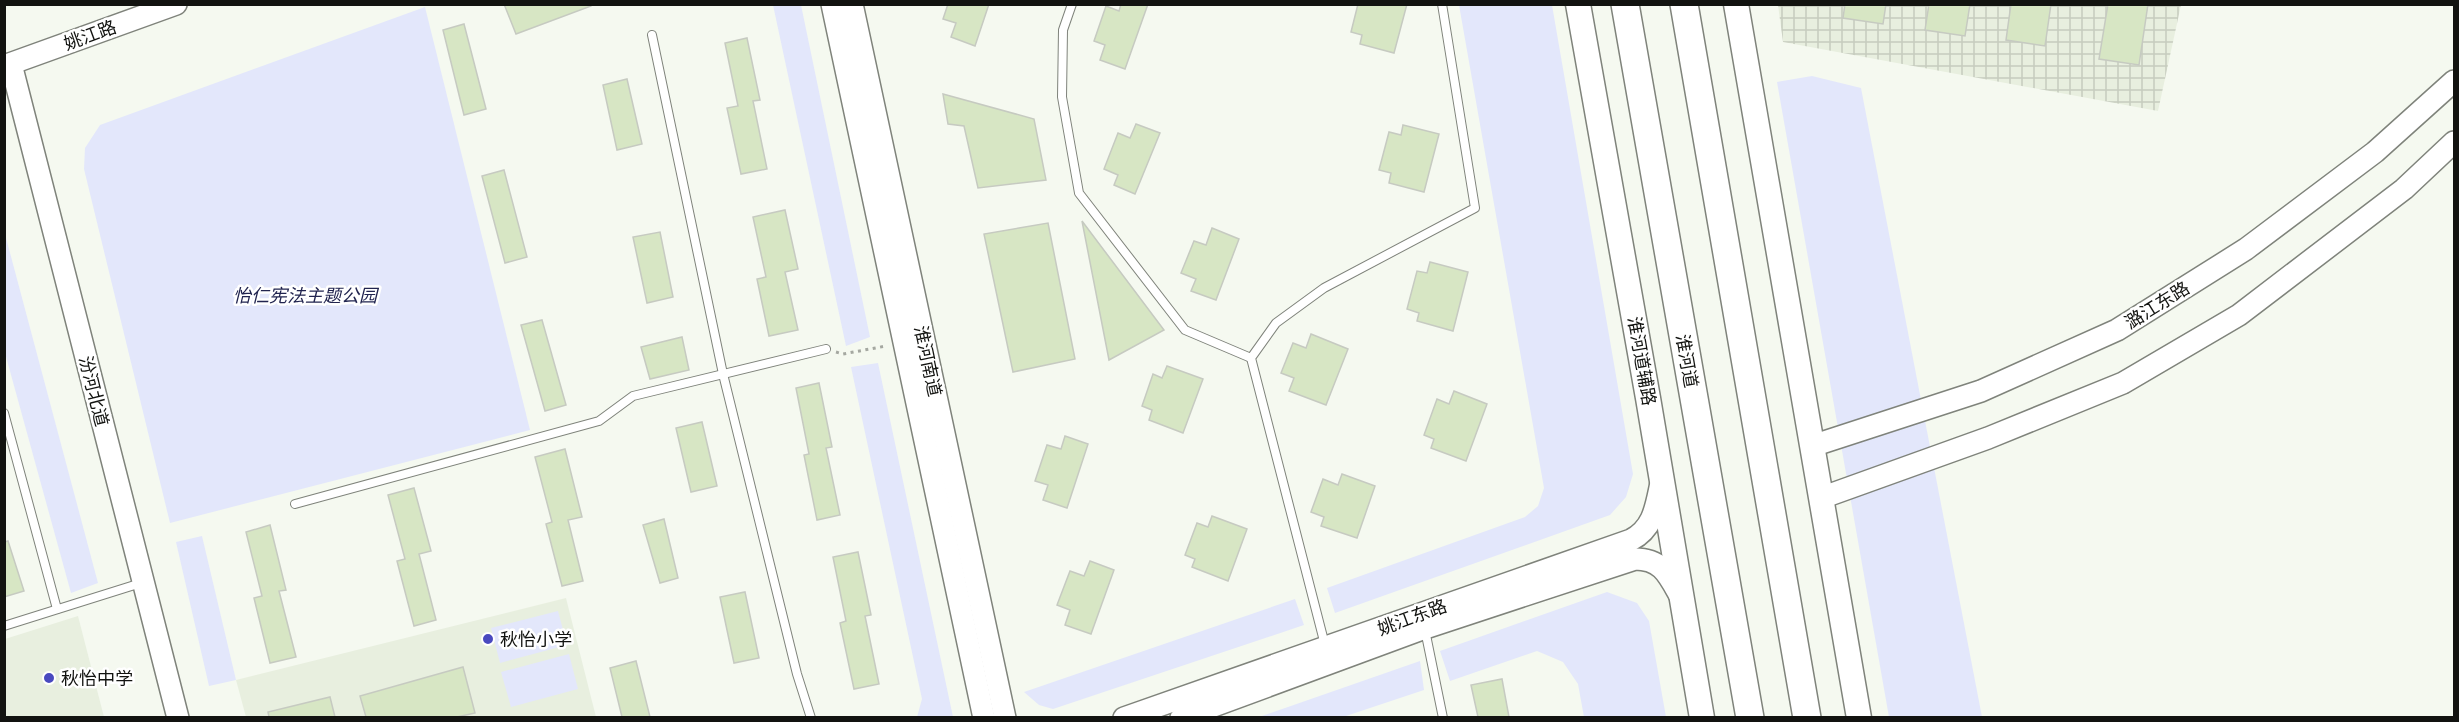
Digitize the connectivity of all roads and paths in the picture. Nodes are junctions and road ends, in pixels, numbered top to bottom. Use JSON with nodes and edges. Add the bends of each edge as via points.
{"nodes":[{"id":1,"x":176,"y":4,"type":"edge"},
{"id":2,"x":832,"y":4,"type":"edge"},
{"id":3,"x":852,"y":4,"type":"edge"},
{"id":4,"x":1072,"y":4,"type":"edge"},
{"id":5,"x":1442,"y":4,"type":"edge"},
{"id":6,"x":1578,"y":4,"type":"edge"},
{"id":7,"x":1625,"y":4,"type":"edge"},
{"id":8,"x":1684,"y":4,"type":"edge"},
{"id":9,"x":1736,"y":4,"type":"edge"},
{"id":10,"x":652,"y":35,"type":"dead end"},
{"id":11,"x":8,"y":65,"type":"edge"},
{"id":12,"x":2454,"y":81,"type":"edge"},
{"id":13,"x":2454,"y":142,"type":"edge"},
{"id":14,"x":904,"y":342,"type":"junction"},
{"id":15,"x":826,"y":349,"type":"joint"},
{"id":16,"x":1251,"y":358,"type":"junction"},
{"id":17,"x":723,"y":374,"type":"junction"},
{"id":18,"x":4,"y":413,"type":"edge"},
{"id":19,"x":1812,"y":446,"type":"junction"},
{"id":20,"x":1662,"y":479,"type":"junction"},
{"id":21,"x":1821,"y":498,"type":"junction"},
{"id":22,"x":295,"y":504,"type":"dead end"},
{"id":23,"x":142,"y":583,"type":"junction"},
{"id":24,"x":1680,"y":595,"type":"junction"},
{"id":25,"x":57,"y":609,"type":"junction"},
{"id":26,"x":1424,"y":621,"type":"junction"},
{"id":27,"x":4,"y":626,"type":"edge"},
{"id":28,"x":1328,"y":656,"type":"junction"},
{"id":29,"x":178,"y":717,"type":"edge"},
{"id":30,"x":811,"y":717,"type":"edge"},
{"id":31,"x":984,"y":717,"type":"edge"},
{"id":32,"x":1005,"y":717,"type":"edge"},
{"id":33,"x":1124,"y":717,"type":"edge"},
{"id":34,"x":1181,"y":717,"type":"edge"},
{"id":35,"x":1443,"y":717,"type":"edge"},
{"id":36,"x":1702,"y":717,"type":"edge"},
{"id":37,"x":1750,"y":717,"type":"edge"},
{"id":38,"x":1807,"y":717,"type":"edge"},
{"id":39,"x":1859,"y":717,"type":"edge"}],
"edges":[{"from":1,"to":11,"type":"street","name":"姚江路"},
{"from":2,"to":14,"type":"street","name":"淮河南道"},
{"from":3,"to":32,"type":"street","name":"淮河南道"},
{"from":4,"to":16,"type":"lane","via":[[1063,30],[1062,97],[1079,193],[1185,330]]},
{"from":5,"to":16,"type":"lane","via":[[1475,208],[1324,288],[1276,323]]},
{"from":6,"to":20,"type":"main road","name":"淮河道辅路"},
{"from":7,"to":37,"type":"highway","name":"淮河道"},
{"from":8,"to":38,"type":"highway"},
{"from":9,"to":19,"type":"main road"},
{"from":10,"to":17,"type":"lane"},
{"from":11,"to":23,"type":"street","name":"汾河北道"},
{"from":12,"to":19,"type":"street","name":"潞江东路","via":[[2375,152],[2246,249],[2117,330],[1981,391]]},
{"from":13,"to":21,"type":"street","via":[[2404,189],[2239,315],[2123,383],[1988,438]]},
{"from":14,"to":15,"type":"path","via":[[843,354]]},
{"from":14,"to":31,"type":"street","name":"淮河南道"},
{"from":15,"to":17,"type":"lane"},
{"from":16,"to":28,"type":"lane"},
{"from":17,"to":22,"type":"lane","via":[[633,396],[599,421]]},
{"from":17,"to":30,"type":"lane"},
{"from":18,"to":25,"type":"lane"},
{"from":19,"to":21,"type":"main road"},
{"from":20,"to":24,"type":"main road","name":"淮河道辅路"},
{"from":20,"to":26,"type":"street","name":"姚江东路","via":[[1655,510],[1643,534]]},
{"from":21,"to":39,"type":"main road"},
{"from":23,"to":25,"type":"lane"},
{"from":23,"to":29,"type":"street","name":"汾河北道"},
{"from":24,"to":26,"type":"street","name":"姚江东路","via":[[1658,563],[1635,559]]},
{"from":24,"to":36,"type":"main road","name":"淮河道辅路"},
{"from":25,"to":27,"type":"lane"},
{"from":26,"to":28,"type":"street","name":"姚江东路"},
{"from":26,"to":35,"type":"lane"},
{"from":28,"to":33,"type":"street","name":"姚江东路"},
{"from":28,"to":34,"type":"street","name":"姚江东路"}]}
